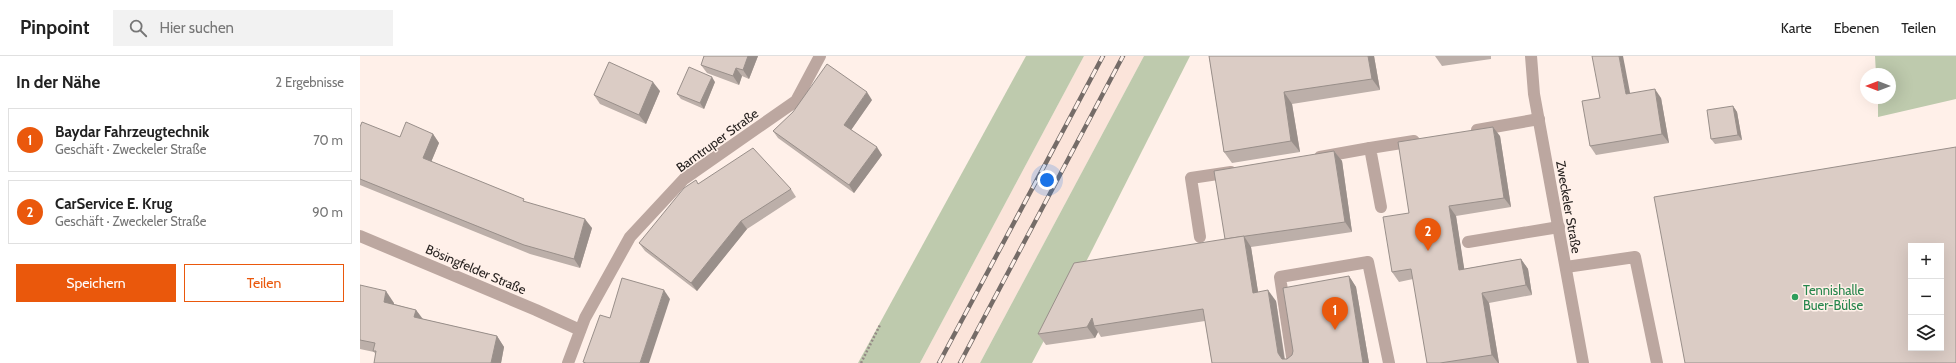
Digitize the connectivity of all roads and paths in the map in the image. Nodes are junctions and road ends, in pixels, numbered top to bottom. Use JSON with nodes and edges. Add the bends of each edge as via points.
{"nodes":[{"id":1,"x":820,"y":56,"type":"edge"},
{"id":2,"x":1531,"y":56,"type":"edge"},
{"id":3,"x":1539,"y":119,"type":"junction"},
{"id":4,"x":1462,"y":132,"type":"edge"},
{"id":5,"x":1424,"y":139,"type":"edge"},
{"id":6,"x":1370,"y":148,"type":"junction"},
{"id":7,"x":1308,"y":159,"type":"edge"},
{"id":8,"x":1246,"y":169,"type":"edge"},
{"id":9,"x":1381,"y":207,"type":"dead end"},
{"id":10,"x":1559,"y":227,"type":"junction"},
{"id":11,"x":360,"y":236,"type":"edge"},
{"id":12,"x":1200,"y":237,"type":"dead end"},
{"id":13,"x":1468,"y":242,"type":"dead end"},
{"id":14,"x":1566,"y":267,"type":"junction"},
{"id":15,"x":880,"y":325,"type":"dead end"},
{"id":16,"x":580,"y":330,"type":"junction"},
{"id":17,"x":568,"y":363,"type":"edge"},
{"id":18,"x":861,"y":363,"type":"edge"},
{"id":19,"x":1294,"y":363,"type":"edge"},
{"id":20,"x":1389,"y":363,"type":"edge"},
{"id":21,"x":1583,"y":363,"type":"edge"},
{"id":22,"x":1657,"y":363,"type":"edge"}],
"edges":[{"from":1,"to":16,"type":"street","name":"Barntruper Straße","via":[[796,101],[684,179],[630,237]]},
{"from":2,"to":3,"type":"street","name":"Zweckeler Straße"},
{"from":3,"to":4,"type":"street"},
{"from":3,"to":10,"type":"street","name":"Zweckeler Straße"},
{"from":5,"to":6,"type":"street"},
{"from":6,"to":7,"type":"street"},
{"from":6,"to":9,"type":"street"},
{"from":8,"to":12,"type":"street","via":[[1191,178]]},
{"from":10,"to":13,"type":"street"},
{"from":10,"to":14,"type":"street","name":"Zweckeler Straße"},
{"from":11,"to":16,"type":"street","name":"Bösingfelder Straße"},
{"from":14,"to":21,"type":"street","name":"Zweckeler Straße"},
{"from":14,"to":22,"type":"street","via":[[1635,258]]},
{"from":15,"to":18,"type":"path"},
{"from":16,"to":17,"type":"street"},
{"from":19,"to":20,"type":"street","via":[[1280,277],[1368,262]]}]}
